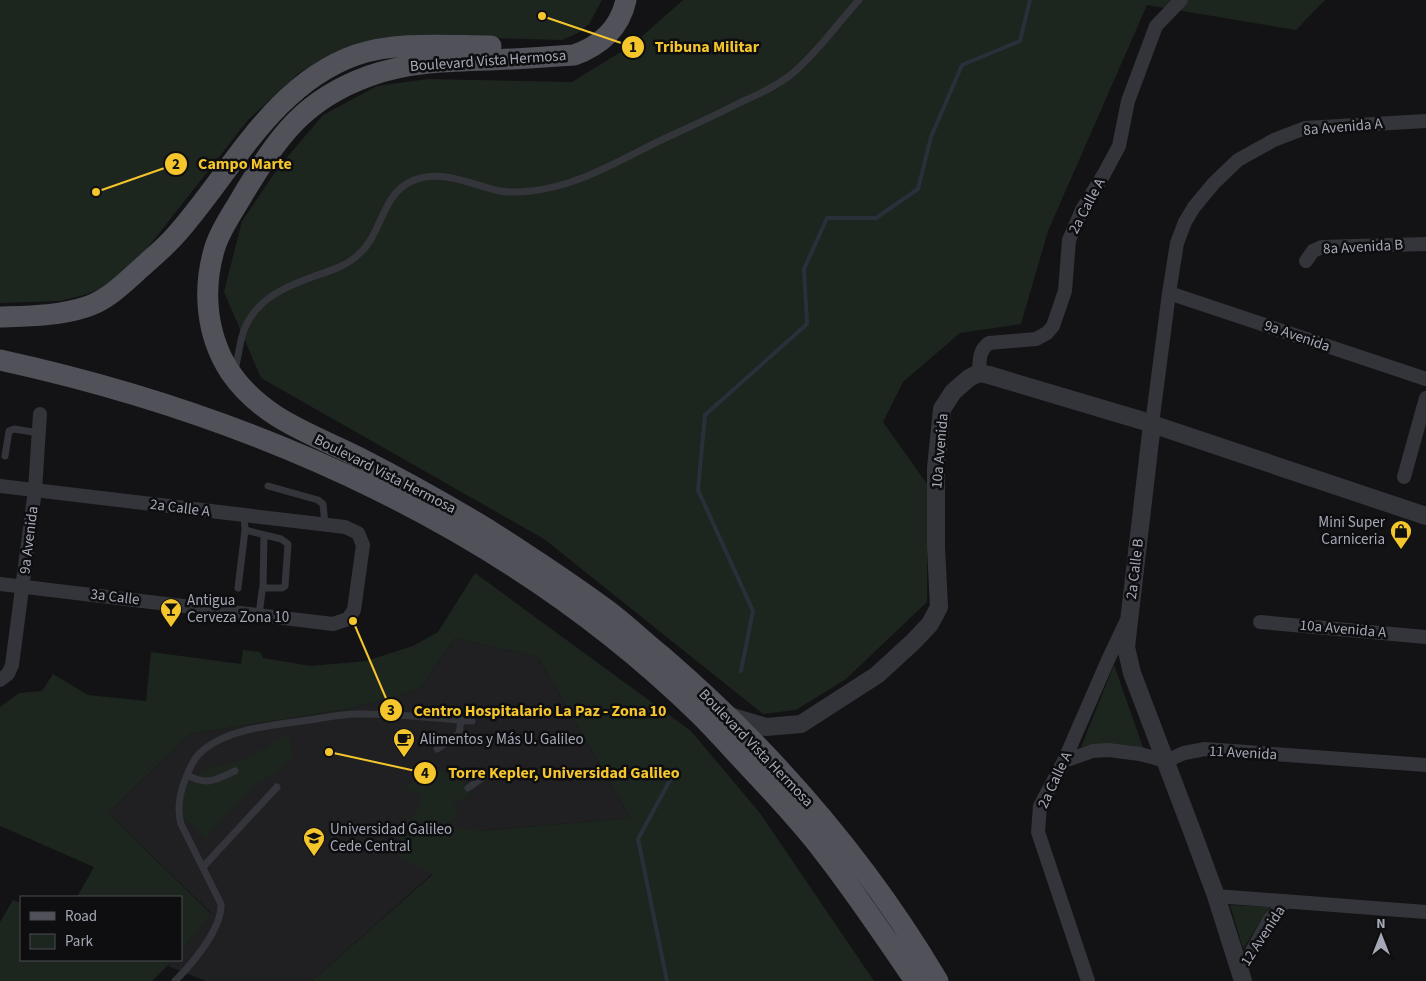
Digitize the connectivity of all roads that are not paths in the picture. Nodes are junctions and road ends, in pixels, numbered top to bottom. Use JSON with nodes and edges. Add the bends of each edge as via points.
{"nodes":[{"id":1,"x":626,"y":0,"type":"edge"},
{"id":2,"x":859,"y":0,"type":"edge"},
{"id":3,"x":1181,"y":0,"type":"edge"},
{"id":4,"x":574,"y":55,"type":"junction"},
{"id":5,"x":1426,"y":121,"type":"edge"},
{"id":6,"x":1238,"y":160,"type":"joint"},
{"id":7,"x":1426,"y":244,"type":"edge"},
{"id":8,"x":1306,"y":261,"type":"dead end"},
{"id":9,"x":1169,"y":293,"type":"junction"},
{"id":10,"x":0,"y":317,"type":"edge"},
{"id":11,"x":0,"y":360,"type":"edge"},
{"id":12,"x":979,"y":373,"type":"junction"},
{"id":13,"x":234,"y":376,"type":"junction"},
{"id":14,"x":1426,"y":379,"type":"edge"},
{"id":15,"x":1426,"y":398,"type":"edge"},
{"id":16,"x":40,"y":414,"type":"dead end"},
{"id":17,"x":1152,"y":424,"type":"junction"},
{"id":18,"x":39,"y":433,"type":"junction"},
{"id":19,"x":5,"y":456,"type":"dead end"},
{"id":20,"x":1404,"y":478,"type":"dead end"},
{"id":21,"x":0,"y":486,"type":"edge"},
{"id":22,"x":268,"y":486,"type":"dead end"},
{"id":23,"x":35,"y":490,"type":"junction"},
{"id":24,"x":244,"y":515,"type":"junction"},
{"id":25,"x":1426,"y":516,"type":"edge"},
{"id":26,"x":326,"y":524,"type":"junction"},
{"id":27,"x":246,"y":530,"type":"junction"},
{"id":28,"x":264,"y":535,"type":"junction"},
{"id":29,"x":0,"y":584,"type":"edge"},
{"id":30,"x":23,"y":586,"type":"junction"},
{"id":31,"x":238,"y":588,"type":"dead end"},
{"id":32,"x":264,"y":588,"type":"junction"},
{"id":33,"x":1129,"y":614,"type":"junction"},
{"id":34,"x":259,"y":615,"type":"junction"},
{"id":35,"x":348,"y":619,"type":"joint"},
{"id":36,"x":1260,"y":622,"type":"dead end"},
{"id":37,"x":1426,"y":637,"type":"edge"},
{"id":38,"x":0,"y":680,"type":"edge"},
{"id":39,"x":729,"y":716,"type":"junction"},
{"id":40,"x":461,"y":720,"type":"junction"},
{"id":41,"x":472,"y":722,"type":"dead end"},
{"id":42,"x":436,"y":749,"type":"dead end"},
{"id":43,"x":1064,"y":761,"type":"junction"},
{"id":44,"x":1166,"y":761,"type":"junction"},
{"id":45,"x":1426,"y":765,"type":"edge"},
{"id":46,"x":235,"y":770,"type":"dead end"},
{"id":47,"x":488,"y":774,"type":"dead end"},
{"id":48,"x":187,"y":775,"type":"junction"},
{"id":49,"x":277,"y":787,"type":"dead end"},
{"id":50,"x":468,"y":788,"type":"dead end"},
{"id":51,"x":202,"y":868,"type":"junction"},
{"id":52,"x":1216,"y":896,"type":"junction"},
{"id":53,"x":1286,"y":901,"type":"junction"},
{"id":54,"x":1426,"y":912,"type":"edge"},
{"id":55,"x":1241,"y":976,"type":"edge"},
{"id":56,"x":175,"y":981,"type":"edge"},
{"id":57,"x":915,"y":981,"type":"edge"},
{"id":58,"x":938,"y":981,"type":"edge"},
{"id":59,"x":1088,"y":981,"type":"edge"}],
"edges":[{"from":1,"to":4,"type":"main road","via":[[620,18],[606,37]]},
{"from":2,"to":13,"type":"lane","via":[[803,63],[772,87],[606,169],[558,186],[517,192],[501,191],[452,177],[412,181],[396,192],[370,243],[359,254],[346,264],[267,298],[256,310],[246,324]]},
{"from":3,"to":12,"type":"street","name":"2a Calle A","via":[[1156,26],[1128,101],[1119,146],[1082,210],[1069,240],[1065,291],[1053,326],[1036,339],[989,343],[980,355]]},
{"from":4,"to":10,"type":"main road","via":[[516,46],[448,46],[393,47],[354,56],[311,79],[271,114],[174,238],[114,293],[87,307],[73,310]]},
{"from":4,"to":13,"type":"main road","name":"Boulevard Vista Hermosa","via":[[430,62],[396,69],[338,89],[302,114],[268,155],[225,225],[216,246],[208,279],[208,308],[211,329]]},
{"from":5,"to":6,"type":"street","name":"8a Avenida A","via":[[1305,128],[1274,140]]},
{"from":6,"to":9,"type":"street","name":"2a Calle B","via":[[1194,206],[1185,222],[1177,243]]},
{"from":7,"to":8,"type":"street","name":"8a Avenida B","via":[[1322,247]]},
{"from":9,"to":14,"type":"street","name":"9a Avenida"},
{"from":9,"to":17,"type":"street","name":"2a Calle B"},
{"from":11,"to":57,"type":"main road","name":"Boulevard Vista Hermosa","via":[[74,376],[145,397],[279,446],[395,498],[540,584],[587,618],[701,716],[824,852]]},
{"from":12,"to":17,"type":"street"},
{"from":12,"to":39,"type":"street","name":"10a Avenida","via":[[953,392],[942,409],[936,468],[939,606],[930,624],[877,675],[801,724],[766,727]]},
{"from":13,"to":39,"type":"main road","name":"Boulevard Vista Hermosa","via":[[251,396],[284,422],[449,505],[605,608]]},
{"from":15,"to":20,"type":"street"},
{"from":16,"to":18,"type":"street","name":"9a Avenida"},
{"from":17,"to":25,"type":"street"},
{"from":17,"to":33,"type":"street","name":"2a Calle B"},
{"from":18,"to":19,"type":"lane","via":[[9,431]]},
{"from":18,"to":23,"type":"street","name":"9a Avenida"},
{"from":21,"to":23,"type":"street","name":"2a Calle A"},
{"from":22,"to":26,"type":"lane","via":[[318,500],[323,504]]},
{"from":23,"to":24,"type":"street","name":"2a Calle A"},
{"from":23,"to":30,"type":"street","name":"9a Avenida"},
{"from":24,"to":26,"type":"street","name":"2a Calle A"},
{"from":24,"to":27,"type":"lane"},
{"from":26,"to":35,"type":"street","name":"2a Calle A","via":[[345,526],[358,533],[363,545],[354,610]]},
{"from":27,"to":28,"type":"lane"},
{"from":27,"to":31,"type":"lane"},
{"from":28,"to":32,"type":"lane"},
{"from":28,"to":32,"type":"lane","via":[[281,538],[288,544],[285,586]]},
{"from":29,"to":30,"type":"street","name":"3a Calle"},
{"from":30,"to":34,"type":"street","name":"3a Calle"},
{"from":30,"to":38,"type":"street","name":"9a Avenida","via":[[12,665]]},
{"from":32,"to":34,"type":"lane"},
{"from":33,"to":43,"type":"street","name":"2a Calle A"},
{"from":33,"to":44,"type":"street","name":"2a Calle B","via":[[1126,647],[1132,672]]},
{"from":34,"to":35,"type":"street","name":"3a Calle","via":[[333,624]]},
{"from":36,"to":37,"type":"street","name":"10a Avenida A"},
{"from":39,"to":58,"type":"main road","name":"Boulevard Vista Hermosa","via":[[837,835]]},
{"from":40,"to":41,"type":"lane"},
{"from":40,"to":42,"type":"lane","via":[[459,734]]},
{"from":40,"to":48,"type":"lane","via":[[352,714],[254,729],[220,739],[198,754]]},
{"from":43,"to":44,"type":"street","via":[[1093,751],[1108,750]]},
{"from":43,"to":59,"type":"street","name":"2a Calle A","via":[[1040,806],[1038,832]]},
{"from":44,"to":45,"type":"street","name":"11 Avenida","via":[[1184,753],[1205,750]]},
{"from":44,"to":52,"type":"street","name":"2a Calle B"},
{"from":46,"to":48,"type":"lane","via":[[209,781]]},
{"from":47,"to":50,"type":"lane"},
{"from":48,"to":51,"type":"lane","via":[[178,814]]},
{"from":49,"to":51,"type":"lane"},
{"from":51,"to":56,"type":"lane","via":[[221,904],[222,914],[214,933]]},
{"from":52,"to":53,"type":"street","name":"12 Avenida"},
{"from":52,"to":55,"type":"street","name":"2a Calle B"},
{"from":53,"to":54,"type":"street","name":"12 Avenida"},
{"from":53,"to":55,"type":"street","name":"12 Avenida","via":[[1270,919]]}]}
